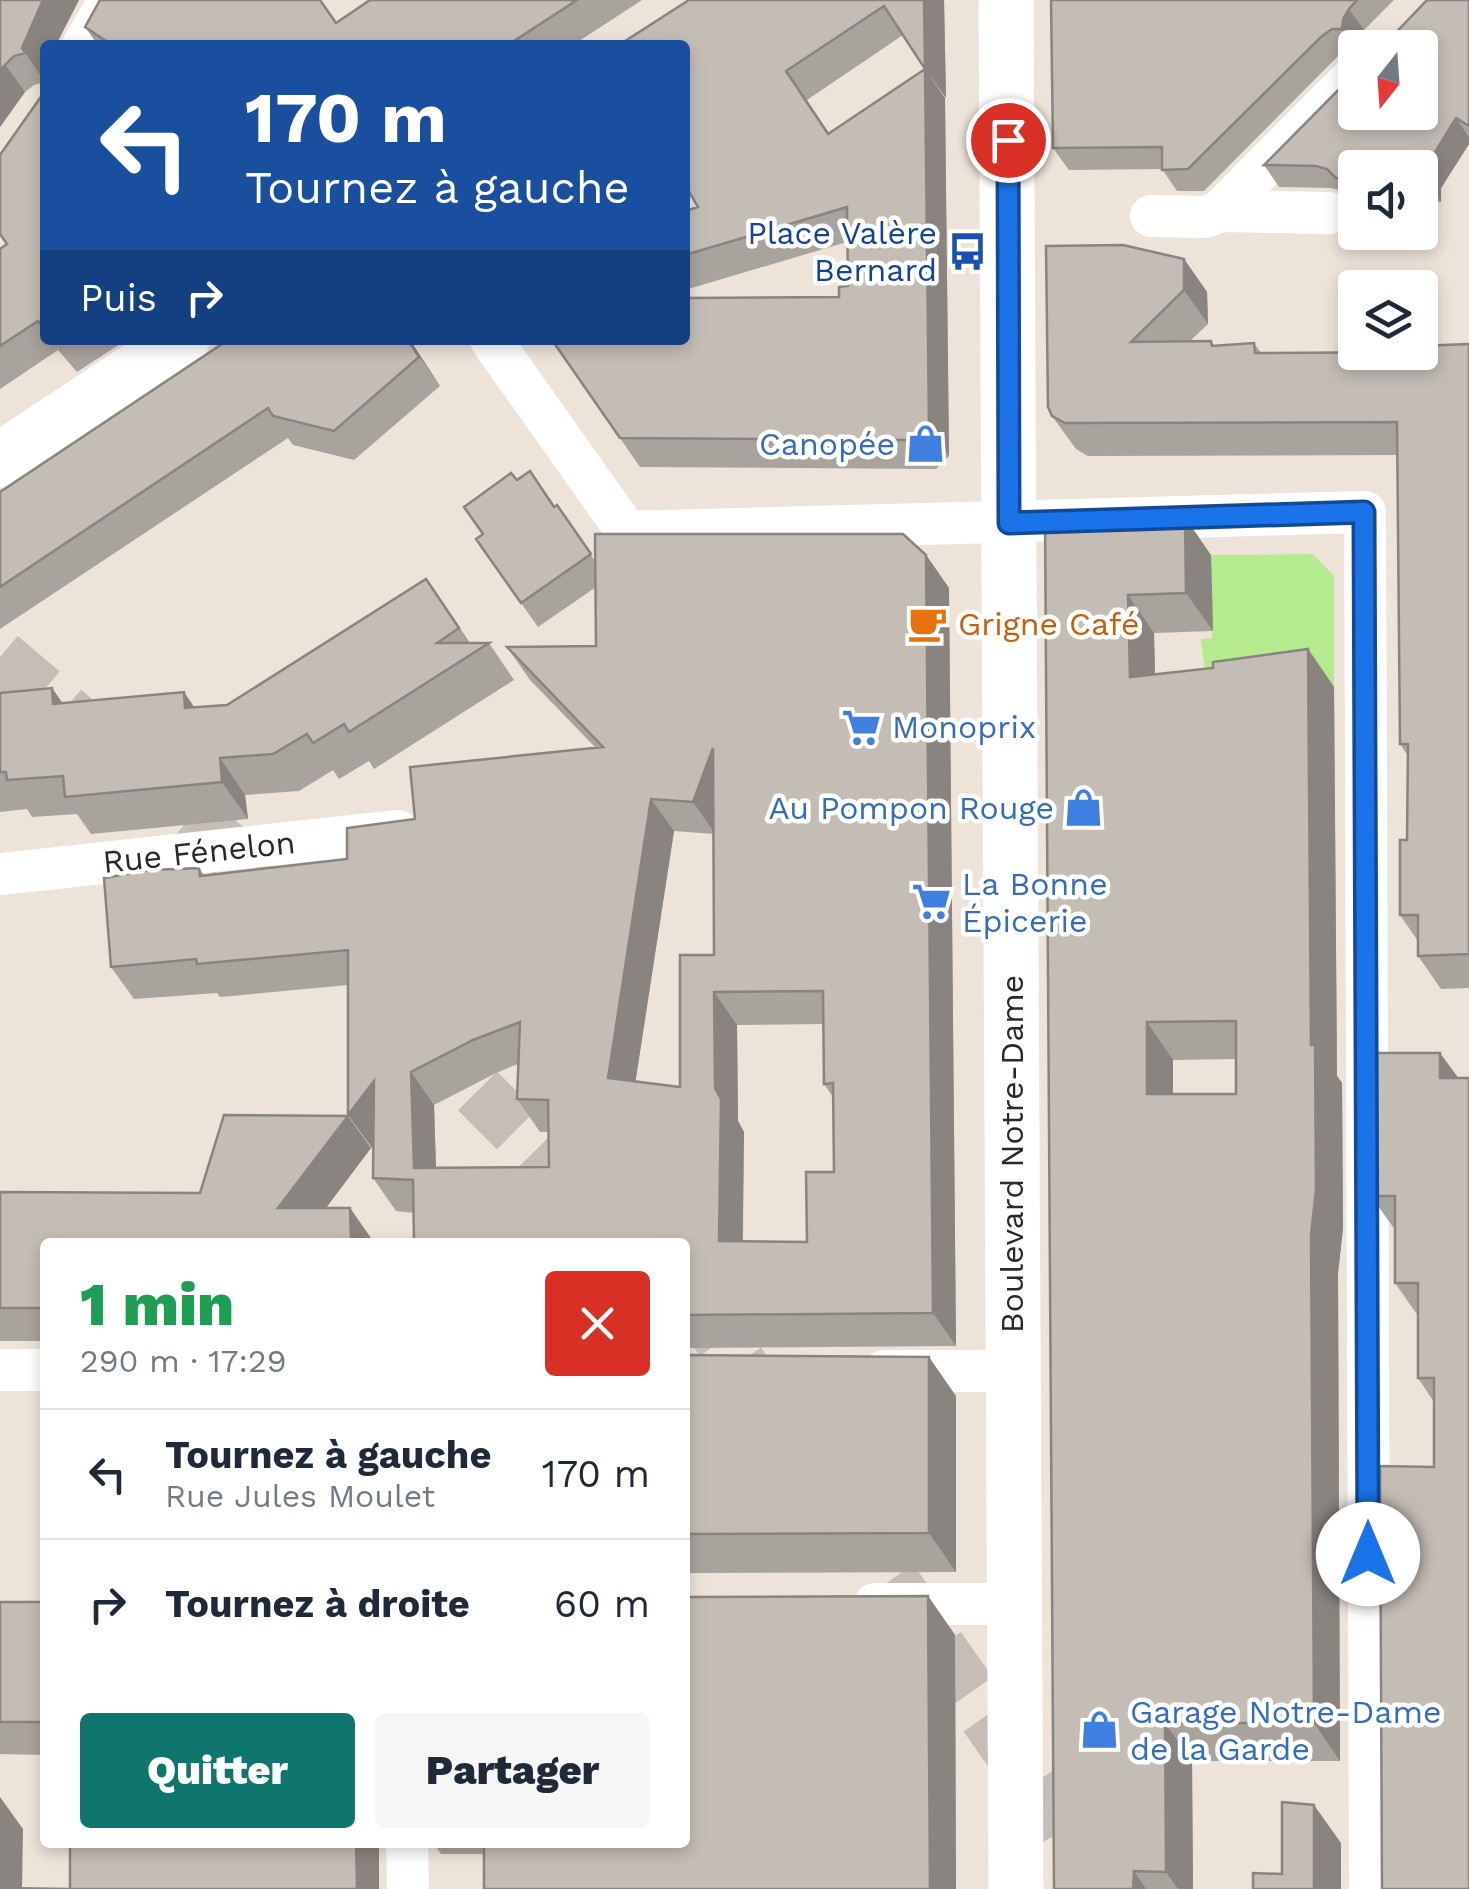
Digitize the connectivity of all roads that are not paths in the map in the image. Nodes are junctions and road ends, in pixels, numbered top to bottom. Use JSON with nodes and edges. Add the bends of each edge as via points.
{"nodes":[{"id":1,"x":110,"y":0,"type":"edge"},
{"id":2,"x":1006,"y":0,"type":"edge"},
{"id":3,"x":86,"y":40,"type":"edge"},
{"id":4,"x":1338,"y":91,"type":"edge"},
{"id":5,"x":1220,"y":211,"type":"junction"},
{"id":6,"x":1330,"y":213,"type":"dead end"},
{"id":7,"x":1152,"y":216,"type":"dead end"},
{"id":8,"x":174,"y":345,"type":"edge"},
{"id":9,"x":495,"y":345,"type":"edge"},
{"id":10,"x":0,"y":460,"type":"edge"},
{"id":11,"x":1009,"y":523,"type":"junction"},
{"id":12,"x":398,"y":831,"type":"edge"},
{"id":13,"x":0,"y":874,"type":"edge"},
{"id":14,"x":0,"y":1370,"type":"edge"},
{"id":15,"x":40,"y":1370,"type":"edge"},
{"id":16,"x":840,"y":1371,"type":"edge"},
{"id":17,"x":1014,"y":1371,"type":"junction"},
{"id":18,"x":834,"y":1604,"type":"edge"},
{"id":19,"x":1015,"y":1604,"type":"junction"},
{"id":20,"x":407,"y":1848,"type":"edge"},
{"id":21,"x":408,"y":1889,"type":"edge"},
{"id":22,"x":1016,"y":1889,"type":"edge"},
{"id":23,"x":1370,"y":1889,"type":"edge"}],
"edges":[{"from":1,"to":3,"type":"street"},
{"from":2,"to":11,"type":"street","name":"Boulevard Notre-Dame"},
{"from":4,"to":5,"type":"street"},
{"from":5,"to":6,"type":"street"},
{"from":5,"to":7,"type":"street"},
{"from":8,"to":10,"type":"street"},
{"from":9,"to":11,"type":"street","via":[[627,532]]},
{"from":11,"to":17,"type":"street","name":"Boulevard Notre-Dame"},
{"from":11,"to":23,"type":"street","via":[[1364,512]]},
{"from":12,"to":13,"type":"street","name":"Rue Fénelon"},
{"from":14,"to":15,"type":"street"},
{"from":16,"to":17,"type":"street"},
{"from":17,"to":19,"type":"street","name":"Boulevard Notre-Dame"},
{"from":18,"to":19,"type":"street"},
{"from":19,"to":22,"type":"street","name":"Boulevard Notre-Dame"},
{"from":20,"to":21,"type":"street"}]}
